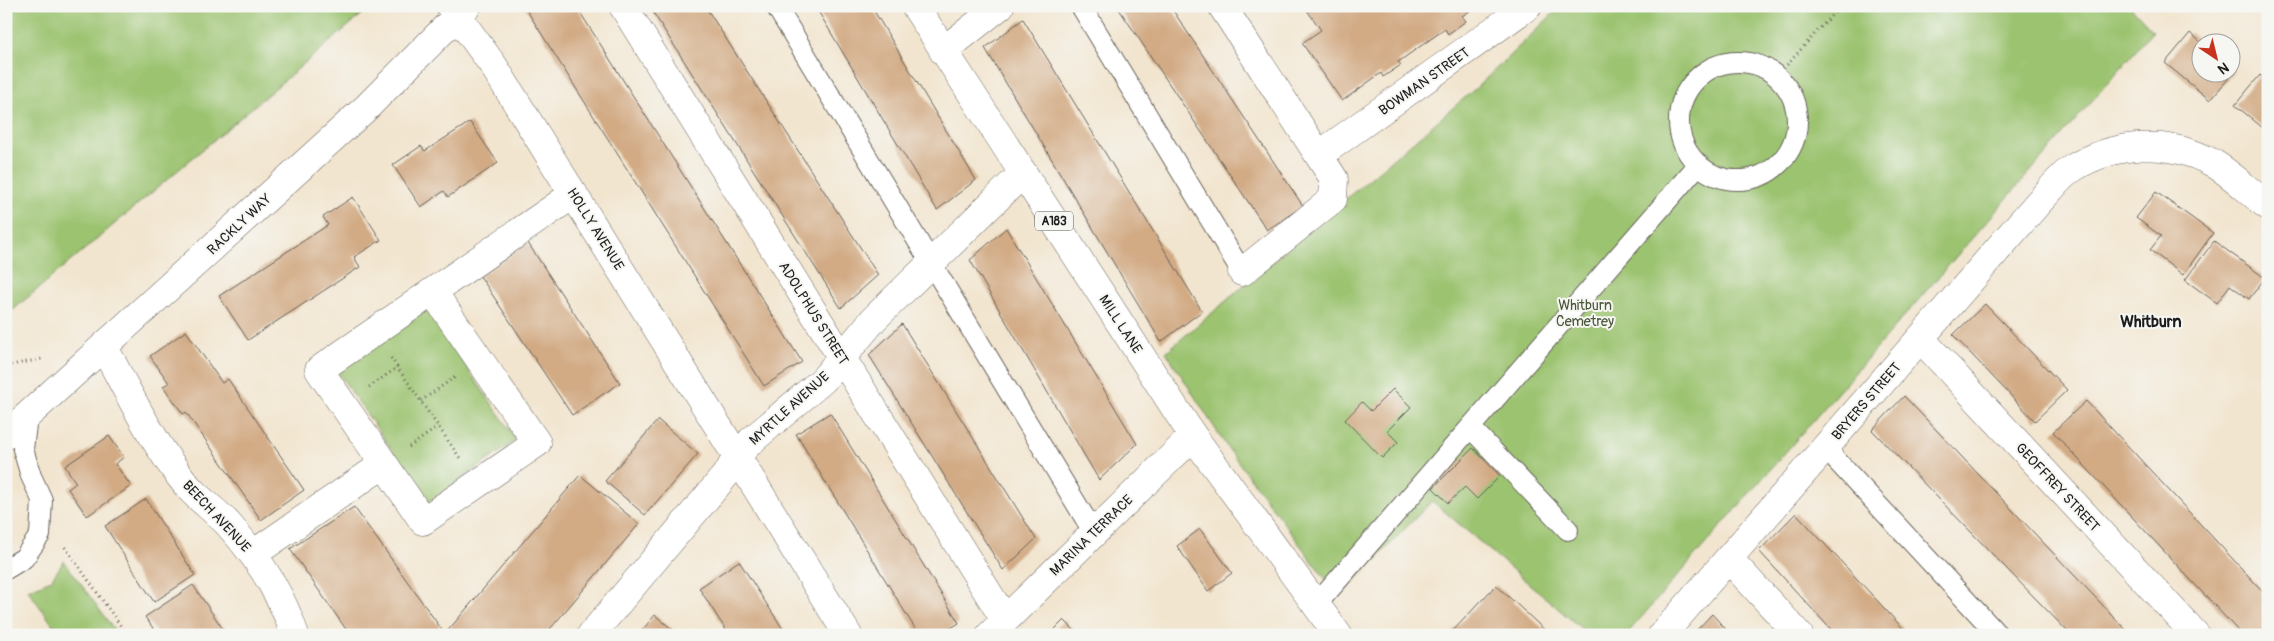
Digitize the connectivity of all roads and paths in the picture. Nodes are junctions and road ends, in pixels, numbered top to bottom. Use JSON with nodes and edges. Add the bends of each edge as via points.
{"nodes":[{"id":1,"x":623,"y":6,"type":"edge"},
{"id":2,"x":776,"y":6,"type":"edge"},
{"id":3,"x":915,"y":6,"type":"edge"},
{"id":4,"x":1000,"y":6,"type":"edge"},
{"id":5,"x":1081,"y":6,"type":"edge"},
{"id":6,"x":1222,"y":6,"type":"edge"},
{"id":7,"x":1528,"y":6,"type":"edge"},
{"id":8,"x":1840,"y":6,"type":"edge"},
{"id":9,"x":2139,"y":6,"type":"edge"},
{"id":10,"x":2149,"y":6,"type":"edge"},
{"id":11,"x":458,"y":9,"type":"edge"},
{"id":12,"x":943,"y":51,"type":"junction"},
{"id":13,"x":1777,"y":76,"type":"junction"},
{"id":14,"x":1319,"y":155,"type":"junction"},
{"id":15,"x":1698,"y":165,"type":"junction"},
{"id":16,"x":1024,"y":173,"type":"junction"},
{"id":17,"x":574,"y":194,"type":"junction"},
{"id":18,"x":2268,"y":206,"type":"edge"},
{"id":19,"x":932,"y":263,"type":"junction"},
{"id":20,"x":1242,"y":272,"type":"joint"},
{"id":21,"x":433,"y":292,"type":"junction"},
{"id":22,"x":374,"y":332,"type":"junction"},
{"id":23,"x":1921,"y":339,"type":"junction"},
{"id":24,"x":104,"y":347,"type":"junction"},
{"id":25,"x":841,"y":357,"type":"junction"},
{"id":26,"x":480,"y":360,"type":"junction"},
{"id":27,"x":421,"y":401,"type":"junction"},
{"id":28,"x":27,"y":417,"type":"junction"},
{"id":29,"x":1471,"y":428,"type":"junction"},
{"id":30,"x":6,"y":435,"type":"edge"},
{"id":31,"x":1193,"y":436,"type":"junction"},
{"id":32,"x":1825,"y":448,"type":"junction"},
{"id":33,"x":737,"y":456,"type":"junction"},
{"id":34,"x":384,"y":464,"type":"junction"},
{"id":35,"x":478,"y":483,"type":"junction"},
{"id":36,"x":1568,"y":530,"type":"dead end"},
{"id":37,"x":1094,"y":533,"type":"junction"},
{"id":38,"x":40,"y":535,"type":"junction"},
{"id":39,"x":253,"y":554,"type":"junction"},
{"id":40,"x":1729,"y":559,"type":"junction"},
{"id":41,"x":6,"y":569,"type":"edge"},
{"id":42,"x":1316,"y":605,"type":"junction"},
{"id":43,"x":997,"y":627,"type":"edge"},
{"id":44,"x":127,"y":635,"type":"edge"},
{"id":45,"x":295,"y":635,"type":"edge"},
{"id":46,"x":591,"y":635,"type":"edge"},
{"id":47,"x":848,"y":635,"type":"edge"},
{"id":48,"x":1338,"y":635,"type":"edge"},
{"id":49,"x":1662,"y":635,"type":"edge"},
{"id":50,"x":1799,"y":635,"type":"edge"},
{"id":51,"x":1998,"y":635,"type":"edge"},
{"id":52,"x":2196,"y":635,"type":"edge"}],
"edges":[{"from":1,"to":25,"type":"street","name":"ADOLPHUS STREET"},
{"from":2,"to":19,"type":"lane"},
{"from":3,"to":12,"type":"street","name":"MILL LANE","number":"A183"},
{"from":4,"to":12,"type":"street"},
{"from":5,"to":20,"type":"lane"},
{"from":6,"to":14,"type":"street"},
{"from":7,"to":14,"type":"street","name":"BOWMAN STREET"},
{"from":8,"to":13,"type":"path"},
{"from":9,"to":10,"type":"path","via":[[2144,12]]},
{"from":11,"to":17,"type":"street","name":"HOLLY AVENUE"},
{"from":11,"to":24,"type":"street","name":"RACKLY WAY","via":[[367,106]]},
{"from":12,"to":16,"type":"street","name":"MILL LANE","number":"A183"},
{"from":13,"to":15,"type":"lane","via":[[1752,63],[1733,62],[1714,66],[1698,77],[1686,92],[1680,110],[1680,131],[1686,149]]},
{"from":13,"to":15,"type":"lane","via":[[1794,100],[1798,119],[1795,138],[1786,156],[1772,169],[1754,178],[1734,180],[1715,176]]},
{"from":14,"to":20,"type":"street","via":[[1334,179],[1333,199]]},
{"from":15,"to":29,"type":"lane"},
{"from":16,"to":19,"type":"street","name":"MYRTLE AVENUE"},
{"from":16,"to":31,"type":"street","name":"MILL LANE","number":"A183"},
{"from":17,"to":21,"type":"street"},
{"from":17,"to":33,"type":"street","name":"HOLLY AVENUE"},
{"from":18,"to":23,"type":"street","name":"BRYERS STREET","via":[[2211,162],[2185,152],[2153,145],[2114,149],[2071,169]]},
{"from":19,"to":25,"type":"street","name":"MYRTLE AVENUE","via":[[874,318]]},
{"from":19,"to":37,"type":"lane"},
{"from":21,"to":22,"type":"street"},
{"from":21,"to":26,"type":"street"},
{"from":22,"to":27,"type":"path"},
{"from":22,"to":34,"type":"street","via":[[319,370]]},
{"from":23,"to":32,"type":"street","name":"BRYERS STREET"},
{"from":23,"to":52,"type":"street","name":"GEOFFREY STREET"},
{"from":24,"to":28,"type":"street","name":"RACKLY WAY"},
{"from":24,"to":39,"type":"street","name":"BEECH AVENUE","via":[[151,435],[190,489],[227,523]]},
{"from":25,"to":33,"type":"street","name":"MYRTLE AVENUE","via":[[823,380]]},
{"from":25,"to":43,"type":"street","name":"ADOLPHUS STREET"},
{"from":26,"to":27,"type":"path"},
{"from":26,"to":35,"type":"street","via":[[537,443]]},
{"from":27,"to":35,"type":"path"},
{"from":28,"to":30,"type":"street","name":"RACKLY WAY"},
{"from":28,"to":38,"type":"lane","via":[[23,449],[42,500]]},
{"from":29,"to":36,"type":"lane"},
{"from":29,"to":42,"type":"lane"},
{"from":31,"to":37,"type":"street","name":"MARINA TERRACE"},
{"from":31,"to":42,"type":"street","name":"MILL LANE","number":"A183"},
{"from":32,"to":40,"type":"street","name":"BRYERS STREET"},
{"from":32,"to":51,"type":"lane"},
{"from":33,"to":46,"type":"street","name":"MYRTLE AVENUE","via":[[729,471]]},
{"from":33,"to":47,"type":"street","name":"HOLLY AVENUE"},
{"from":34,"to":35,"type":"street","via":[[423,521]]},
{"from":34,"to":39,"type":"street"},
{"from":37,"to":43,"type":"street","name":"MARINA TERRACE"},
{"from":38,"to":41,"type":"lane","via":[[24,558]]},
{"from":38,"to":44,"type":"path","via":[[63,545]]},
{"from":39,"to":45,"type":"street","name":"BEECH AVENUE","via":[[275,588]]},
{"from":40,"to":49,"type":"street","name":"BRYERS STREET"},
{"from":40,"to":50,"type":"street"},
{"from":42,"to":48,"type":"street","name":"MILL LANE","number":"A183"}]}
